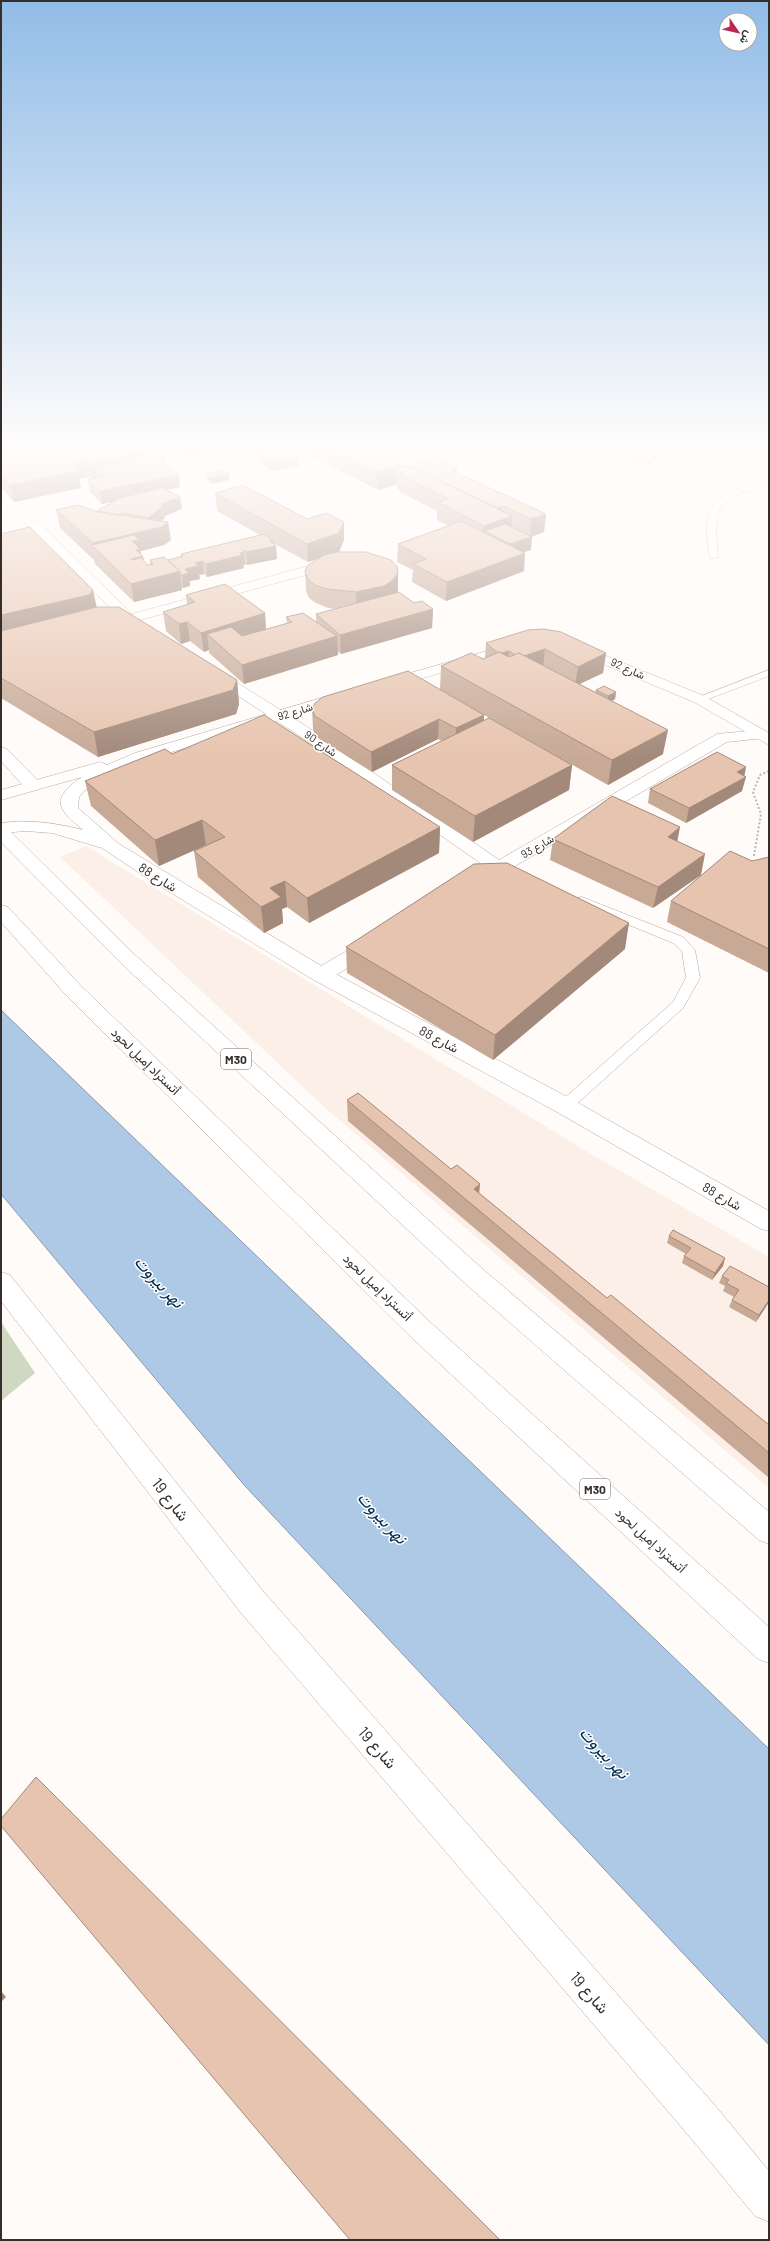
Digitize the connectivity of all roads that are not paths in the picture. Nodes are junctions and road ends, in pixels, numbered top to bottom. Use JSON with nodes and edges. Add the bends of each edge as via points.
{"nodes":[{"id":1,"x":60,"y":551,"type":"edge"},
{"id":2,"x":714,"y":551,"type":"edge"},
{"id":3,"x":714,"y":557,"type":"dead end"},
{"id":4,"x":344,"y":560,"type":"edge"},
{"id":5,"x":128,"y":619,"type":"junction"},
{"id":6,"x":148,"y":631,"type":"edge"},
{"id":7,"x":528,"y":643,"type":"edge"},
{"id":8,"x":562,"y":644,"type":"edge"},
{"id":9,"x":201,"y":665,"type":"edge"},
{"id":10,"x":769,"y":674,"type":"edge"},
{"id":11,"x":370,"y":689,"type":"edge"},
{"id":12,"x":355,"y":694,"type":"edge"},
{"id":13,"x":699,"y":699,"type":"junction"},
{"id":14,"x":280,"y":716,"type":"junction"},
{"id":15,"x":764,"y":737,"type":"edge"},
{"id":16,"x":1,"y":752,"type":"edge"},
{"id":17,"x":154,"y":752,"type":"junction"},
{"id":18,"x":32,"y":785,"type":"junction"},
{"id":19,"x":1,"y":795,"type":"edge"},
{"id":20,"x":1,"y":828,"type":"edge"},
{"id":21,"x":1,"y":832,"type":"edge"},
{"id":22,"x":113,"y":848,"type":"junction"},
{"id":23,"x":506,"y":870,"type":"junction"},
{"id":24,"x":473,"y":884,"type":"edge"},
{"id":25,"x":571,"y":896,"type":"edge"},
{"id":26,"x":1,"y":912,"type":"edge"},
{"id":27,"x":387,"y":935,"type":"edge"},
{"id":28,"x":321,"y":975,"type":"junction"},
{"id":29,"x":565,"y":1106,"type":"junction"},
{"id":30,"x":769,"y":1222,"type":"edge"},
{"id":31,"x":1,"y":1282,"type":"edge"},
{"id":32,"x":769,"y":1530,"type":"edge"},
{"id":33,"x":769,"y":1648,"type":"edge"},
{"id":34,"x":769,"y":2202,"type":"edge"}],
"edges":[{"from":1,"to":5,"type":"main road"},
{"from":2,"to":3,"type":"lane"},
{"from":4,"to":5,"type":"main road"},
{"from":5,"to":6,"type":"main road"},
{"from":7,"to":11,"type":"main road"},
{"from":8,"to":13,"type":"main road","name":"شارع 92","via":[[602,657]]},
{"from":9,"to":14,"type":"main road","name":"شارع 90"},
{"from":10,"to":13,"type":"lane"},
{"from":12,"to":14,"type":"main road","name":"شارع 92"},
{"from":13,"to":15,"type":"main road","name":"شارع 92"},
{"from":14,"to":17,"type":"main road","name":"شارع 92"},
{"from":14,"to":23,"type":"main road","name":"شارع 90"},
{"from":15,"to":23,"type":"main road","name":"شارع 93","via":[[723,737]]},
{"from":16,"to":18,"type":"main road"},
{"from":17,"to":18,"type":"main road"},
{"from":17,"to":22,"type":"main road","via":[[108,770],[87,782],[74,792],[69,801],[70,810]]},
{"from":18,"to":19,"type":"main road"},
{"from":20,"to":22,"type":"main road","via":[[32,826],[58,829]]},
{"from":21,"to":32,"type":"main road","number":"M30","via":[[128,959],[477,1280]]},
{"from":22,"to":28,"type":"main road","name":"شارع 88"},
{"from":23,"to":24,"type":"main road","name":"شارع 93"},
{"from":25,"to":29,"type":"lane","via":[[678,940],[688,950],[694,978],[678,1004]]},
{"from":26,"to":33,"type":"main road","name":"أتستراد إميل لحود","number":"M30","via":[[74,991],[422,1330]]},
{"from":27,"to":28,"type":"main road"},
{"from":28,"to":29,"type":"main road","name":"شارع 88"},
{"from":29,"to":30,"type":"main road","name":"شارع 88"},
{"from":31,"to":34,"type":"main road","name":"شارع 19","via":[[252,1602],[704,2123]]}]}
